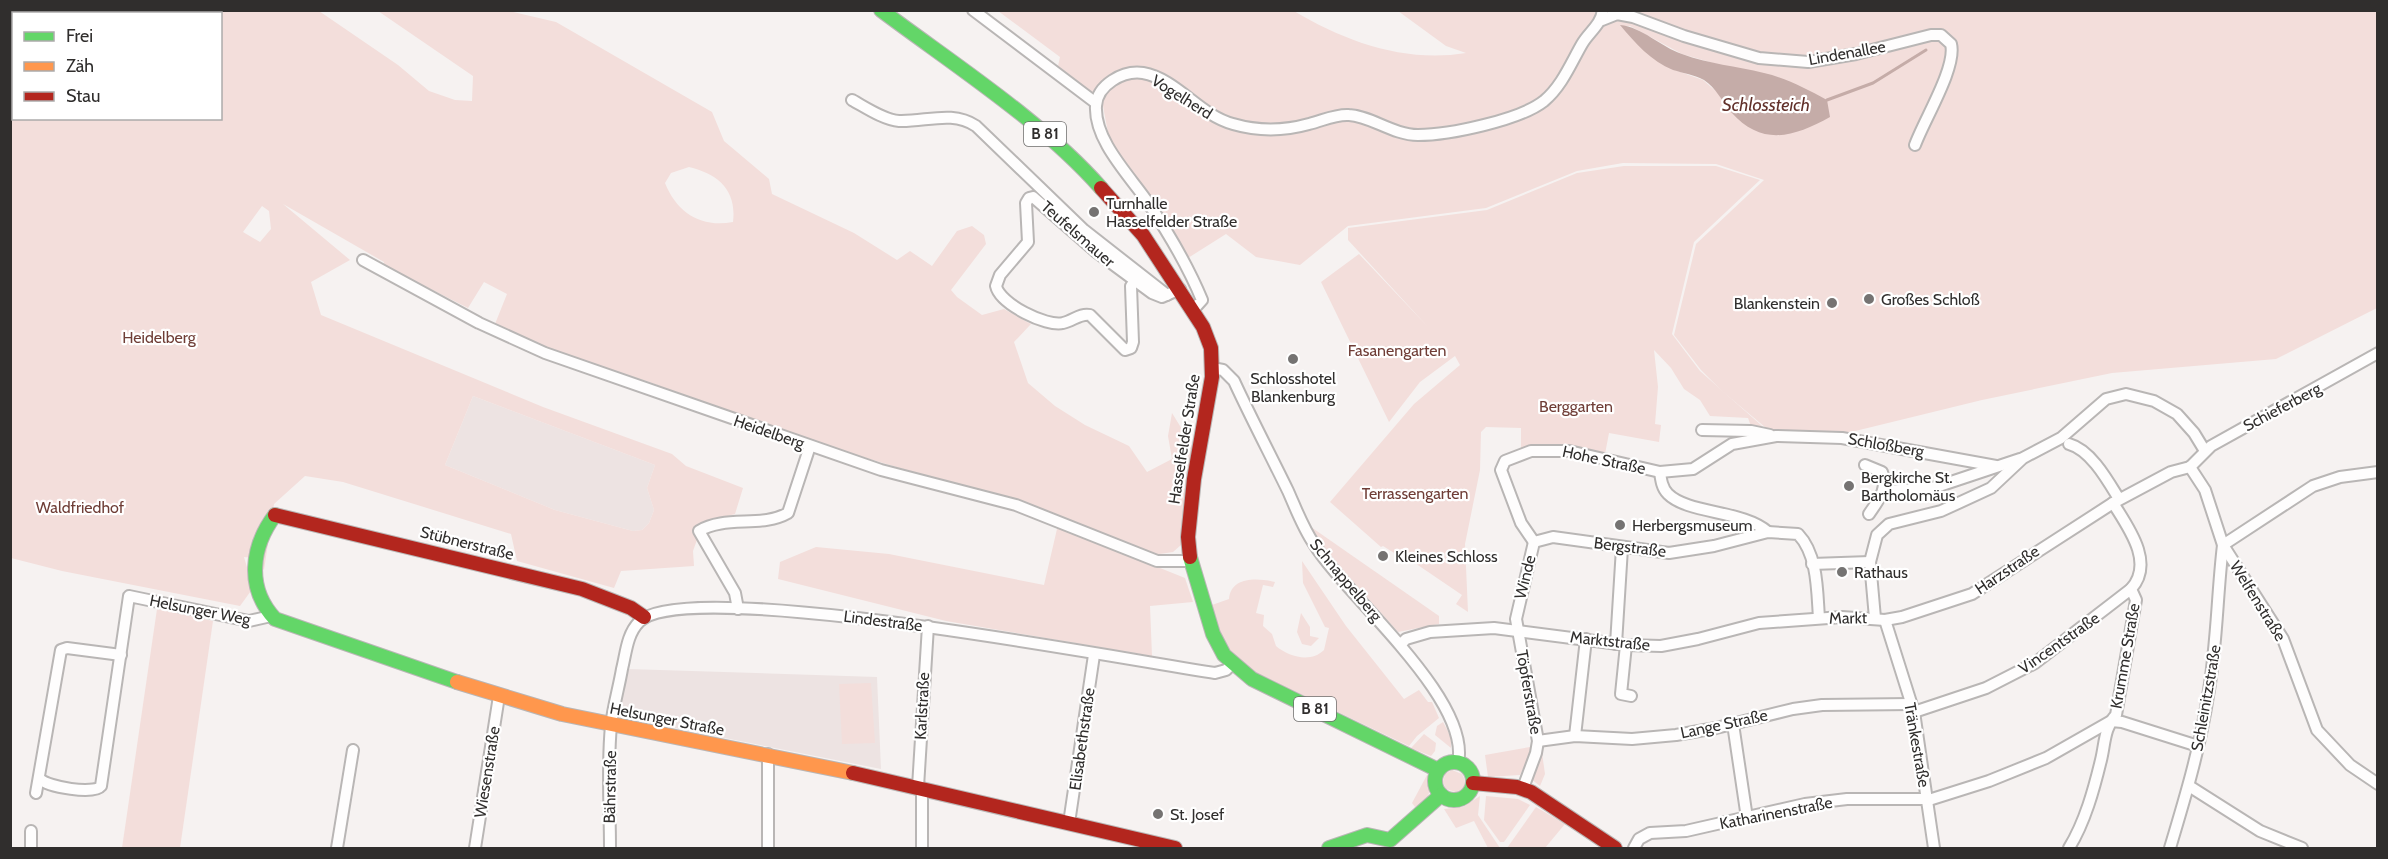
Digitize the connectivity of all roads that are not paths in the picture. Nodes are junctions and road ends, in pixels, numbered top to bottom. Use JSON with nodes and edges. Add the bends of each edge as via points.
{"nodes":[{"id":1,"x":881,"y":10,"type":"edge"},
{"id":2,"x":973,"y":10,"type":"edge"},
{"id":3,"x":1602,"y":15,"type":"edge"},
{"id":4,"x":852,"y":100,"type":"dead end"},
{"id":5,"x":1096,"y":103,"type":"junction"},
{"id":6,"x":1915,"y":145,"type":"dead end"},
{"id":7,"x":363,"y":260,"type":"dead end"},
{"id":8,"x":1135,"y":281,"type":"junction"},
{"id":9,"x":1180,"y":289,"type":"junction"},
{"id":10,"x":1167,"y":296,"type":"junction"},
{"id":11,"x":1193,"y":310,"type":"junction"},
{"id":12,"x":2378,"y":353,"type":"edge"},
{"id":13,"x":1212,"y":368,"type":"junction"},
{"id":14,"x":1702,"y":430,"type":"dead end"},
{"id":15,"x":1776,"y":436,"type":"junction"},
{"id":16,"x":2070,"y":444,"type":"dead end"},
{"id":17,"x":810,"y":446,"type":"junction"},
{"id":18,"x":2205,"y":451,"type":"junction"},
{"id":19,"x":2024,"y":458,"type":"junction"},
{"id":20,"x":1505,"y":461,"type":"joint"},
{"id":21,"x":1703,"y":464,"type":"joint"},
{"id":22,"x":1865,"y":465,"type":"dead end"},
{"id":23,"x":1996,"y":466,"type":"junction"},
{"id":24,"x":2190,"y":467,"type":"junction"},
{"id":25,"x":1660,"y":472,"type":"junction"},
{"id":26,"x":2378,"y":472,"type":"edge"},
{"id":27,"x":1884,"y":492,"type":"junction"},
{"id":28,"x":2116,"y":501,"type":"junction"},
{"id":29,"x":1869,"y":514,"type":"dead end"},
{"id":30,"x":1768,"y":532,"type":"junction"},
{"id":31,"x":1534,"y":542,"type":"junction"},
{"id":32,"x":2223,"y":545,"type":"junction"},
{"id":33,"x":1622,"y":548,"type":"junction"},
{"id":34,"x":1190,"y":561,"type":"junction"},
{"id":35,"x":1870,"y":562,"type":"junction"},
{"id":36,"x":1812,"y":564,"type":"junction"},
{"id":37,"x":2132,"y":590,"type":"junction"},
{"id":38,"x":738,"y":609,"type":"junction"},
{"id":39,"x":271,"y":616,"type":"junction"},
{"id":40,"x":644,"y":618,"type":"junction"},
{"id":41,"x":1819,"y":618,"type":"junction"},
{"id":42,"x":1880,"y":619,"type":"junction"},
{"id":43,"x":928,"y":626,"type":"junction"},
{"id":44,"x":1517,"y":630,"type":"junction"},
{"id":45,"x":1586,"y":639,"type":"junction"},
{"id":46,"x":1401,"y":644,"type":"junction"},
{"id":47,"x":1621,"y":644,"type":"junction"},
{"id":48,"x":121,"y":655,"type":"junction"},
{"id":49,"x":1094,"y":655,"type":"junction"},
{"id":50,"x":1232,"y":664,"type":"junction"},
{"id":51,"x":499,"y":696,"type":"junction"},
{"id":52,"x":1631,"y":696,"type":"dead end"},
{"id":53,"x":1912,"y":708,"type":"junction"},
{"id":54,"x":2110,"y":721,"type":"junction"},
{"id":55,"x":1732,"y":724,"type":"junction"},
{"id":56,"x":611,"y":726,"type":"junction"},
{"id":57,"x":1575,"y":736,"type":"junction"},
{"id":58,"x":1538,"y":741,"type":"junction"},
{"id":59,"x":2198,"y":746,"type":"junction"},
{"id":60,"x":353,"y":750,"type":"dead end"},
{"id":61,"x":768,"y":754,"type":"junction"},
{"id":62,"x":1458,"y":763,"type":"junction"},
{"id":63,"x":1438,"y":770,"type":"junction"},
{"id":64,"x":40,"y":779,"type":"junction"},
{"id":65,"x":1473,"y":783,"type":"junction"},
{"id":66,"x":2378,"y":784,"type":"edge"},
{"id":67,"x":2189,"y":786,"type":"junction"},
{"id":68,"x":920,"y":787,"type":"junction"},
{"id":69,"x":1522,"y":788,"type":"junction"},
{"id":70,"x":36,"y":793,"type":"dead end"},
{"id":71,"x":1441,"y":795,"type":"junction"},
{"id":72,"x":1927,"y":800,"type":"junction"},
{"id":73,"x":1747,"y":818,"type":"junction"},
{"id":74,"x":1069,"y":823,"type":"junction"},
{"id":75,"x":31,"y":831,"type":"dead end"},
{"id":76,"x":1387,"y":844,"type":"edge"},
{"id":77,"x":1637,"y":844,"type":"edge"},
{"id":78,"x":31,"y":849,"type":"edge"},
{"id":79,"x":338,"y":849,"type":"edge"},
{"id":80,"x":476,"y":849,"type":"edge"},
{"id":81,"x":610,"y":849,"type":"edge"},
{"id":82,"x":768,"y":849,"type":"edge"},
{"id":83,"x":922,"y":849,"type":"edge"},
{"id":84,"x":1175,"y":849,"type":"edge"},
{"id":85,"x":1329,"y":849,"type":"edge"},
{"id":86,"x":1615,"y":849,"type":"edge"},
{"id":87,"x":1934,"y":849,"type":"edge"},
{"id":88,"x":2069,"y":849,"type":"edge"},
{"id":89,"x":2170,"y":849,"type":"edge"},
{"id":90,"x":2302,"y":849,"type":"edge"}],
"edges":[{"from":1,"to":9,"type":"main road","name":"Hasselfelder Straße","number":"B 81","via":[[1069,154],[1131,220]]},
{"from":2,"to":5,"type":"street"},
{"from":3,"to":5,"type":"street","name":"Vogelherd","via":[[1566,74],[1544,101],[1520,113],[1435,134],[1395,131],[1349,115],[1291,128],[1244,127],[1216,118],[1144,73],[1117,77],[1102,90]]},
{"from":3,"to":6,"type":"street","name":"Lindenallee","via":[[1633,17],[1749,55],[1790,61],[1856,54],[1941,35],[1951,44],[1950,67]]},
{"from":4,"to":10,"type":"street","via":[[894,120],[965,119],[1084,231]]},
{"from":5,"to":11,"type":"street","via":[[1101,133],[1150,205],[1194,281],[1202,300]]},
{"from":7,"to":17,"type":"street","name":"Heidelberg","via":[[479,323],[545,353]]},
{"from":8,"to":8,"type":"street","name":"Teufelsmauer","via":[[1033,197],[1026,203],[1028,242],[1000,275],[996,286],[1013,308],[1054,323],[1090,315],[1125,350],[1133,342],[1131,286]]},
{"from":8,"to":10,"type":"street","name":"Teufelsmauer","via":[[1158,297]]},
{"from":9,"to":10,"type":"street"},
{"from":9,"to":11,"type":"main road","name":"Hasselfelder Straße","number":"B 81"},
{"from":11,"to":13,"type":"main road","name":"Hasselfelder Straße","number":"B 81","via":[[1209,341]]},
{"from":12,"to":18,"type":"street","name":"Schieferberg"},
{"from":13,"to":34,"type":"main road","name":"Hasselfelder Straße","number":"B 81","via":[[1189,516]]},
{"from":13,"to":46,"type":"street","name":"Schnappelberg","via":[[1223,370],[1234,381],[1315,547]]},
{"from":14,"to":15,"type":"street","name":"Schloßberg"},
{"from":15,"to":21,"type":"street","name":"Schloßberg","via":[[1732,444]]},
{"from":15,"to":23,"type":"street","name":"Schloßberg","via":[[1842,438]]},
{"from":16,"to":28,"type":"street","via":[[2094,463]]},
{"from":17,"to":34,"type":"street","name":"Heidelberg","via":[[931,485],[1016,505],[1158,561]]},
{"from":17,"to":38,"type":"street","via":[[788,513],[712,525],[699,531],[735,593]]},
{"from":18,"to":19,"type":"street","via":[[2177,414],[2154,401],[2126,394],[2106,399],[2061,438]]},
{"from":18,"to":24,"type":"street","name":"Schieferberg"},
{"from":19,"to":23,"type":"street"},
{"from":19,"to":35,"type":"street","via":[[1991,488],[1941,511],[1889,524],[1877,535]]},
{"from":20,"to":25,"type":"street","name":"Hohe Straße","via":[[1532,451],[1569,451]]},
{"from":20,"to":31,"type":"street","name":"Winde","via":[[1501,470],[1508,491],[1527,535]]},
{"from":21,"to":25,"type":"street","name":"Hohe Straße","via":[[1693,469]]},
{"from":22,"to":27,"type":"street","via":[[1882,472]]},
{"from":23,"to":27,"type":"street","via":[[1933,488]]},
{"from":24,"to":28,"type":"street","name":"Harzstraße","via":[[2170,472]]},
{"from":24,"to":32,"type":"street","name":"Welfenstraße","via":[[2205,490]]},
{"from":25,"to":30,"type":"street","via":[[1665,491],[1674,498],[1762,526]]},
{"from":26,"to":32,"type":"street","via":[[2340,477],[2313,486]]},
{"from":27,"to":29,"type":"street"},
{"from":28,"to":37,"type":"street","name":"Krumme Straße","via":[[2139,554],[2142,573]]},
{"from":28,"to":42,"type":"street","name":"Harzstraße","via":[[1972,594]]},
{"from":30,"to":33,"type":"street","name":"Bergstraße","via":[[1685,552]]},
{"from":30,"to":36,"type":"street","name":"Bergstraße","via":[[1798,534],[1809,548]]},
{"from":31,"to":33,"type":"street","name":"Bergstraße","via":[[1553,537]]},
{"from":31,"to":44,"type":"street","name":"Winde","via":[[1518,605]]},
{"from":32,"to":59,"type":"street","name":"Schleinitzstraße","via":[[2216,638]]},
{"from":32,"to":66,"type":"street","name":"Welfenstraße","via":[[2283,639],[2317,730],[2350,765]]},
{"from":33,"to":47,"type":"street"},
{"from":34,"to":50,"type":"main road","name":"Hasselfelder Straße","number":"B 81","via":[[1213,634]]},
{"from":35,"to":36,"type":"street"},
{"from":35,"to":42,"type":"street","name":"Markt"},
{"from":36,"to":41,"type":"street","name":"Markt"},
{"from":37,"to":53,"type":"street","name":"Vincentstraße","via":[[2026,668],[1986,688]]},
{"from":37,"to":54,"type":"street","name":"Krumme Straße","via":[[2136,600],[2130,643],[2116,716]]},
{"from":38,"to":40,"type":"street","name":"Lindestraße","via":[[682,609]]},
{"from":38,"to":43,"type":"street","name":"Lindestraße"},
{"from":39,"to":40,"type":"main road","name":"Stübnerstraße","via":[[254,578],[254,555],[261,533],[276,514],[582,589],[631,608]]},
{"from":39,"to":48,"type":"street","name":"Helsunger Weg","via":[[249,621],[129,596]]},
{"from":39,"to":51,"type":"main road","name":"Helsunger Straße","via":[[278,622]]},
{"from":40,"to":56,"type":"street","via":[[628,639]]},
{"from":41,"to":42,"type":"street","name":"Markt"},
{"from":41,"to":47,"type":"street","name":"Marktstraße","via":[[1740,627],[1670,645]]},
{"from":42,"to":53,"type":"street","name":"Tränkestraße"},
{"from":43,"to":49,"type":"street","name":"Lindestraße"},
{"from":43,"to":68,"type":"street","name":"Karlstraße"},
{"from":44,"to":45,"type":"street","name":"Marktstraße"},
{"from":44,"to":46,"type":"street","name":"Marktstraße","via":[[1430,632]]},
{"from":44,"to":58,"type":"street","name":"Töpferstraße"},
{"from":45,"to":47,"type":"street","name":"Marktstraße"},
{"from":45,"to":57,"type":"street"},
{"from":46,"to":62,"type":"street","name":"Schnappelberg","via":[[1454,726],[1460,746]]},
{"from":47,"to":52,"type":"street","via":[[1621,694]]},
{"from":48,"to":64,"type":"street","via":[[61,650]]},
{"from":48,"to":64,"type":"street","via":[[101,786],[92,791],[48,784]]},
{"from":49,"to":50,"type":"street","name":"Lindestraße","via":[[1215,674]]},
{"from":49,"to":74,"type":"street","name":"Elisabethstraße"},
{"from":50,"to":63,"type":"main road","name":"Hasselfelder Straße","number":"B 81","via":[[1259,683]]},
{"from":51,"to":56,"type":"main road","name":"Helsunger Straße"},
{"from":51,"to":80,"type":"street","name":"Wiesenstraße"},
{"from":53,"to":55,"type":"street","name":"Lange Straße","via":[[1822,705]]},
{"from":53,"to":72,"type":"street","name":"Tränkestraße"},
{"from":54,"to":59,"type":"street"},
{"from":54,"to":72,"type":"street","name":"Katharinenstraße","via":[[2046,758]]},
{"from":54,"to":88,"type":"street","name":"Krumme Straße","via":[[2081,825]]},
{"from":55,"to":57,"type":"street","name":"Lange Straße","via":[[1632,739]]},
{"from":55,"to":73,"type":"street"},
{"from":56,"to":61,"type":"main road","name":"Helsunger Straße"},
{"from":56,"to":81,"type":"street","name":"Bährstraße"},
{"from":57,"to":58,"type":"street","name":"Lange Straße"},
{"from":58,"to":69,"type":"street","name":"Töpferstraße"},
{"from":59,"to":67,"type":"street","name":"Schleinitzstraße"},
{"from":60,"to":79,"type":"street"},
{"from":61,"to":68,"type":"main road","name":"Helsunger Straße"},
{"from":61,"to":82,"type":"street"},
{"from":62,"to":63,"type":"main road","via":[[1447,763]]},
{"from":62,"to":65,"type":"main road","via":[[1470,771]]},
{"from":63,"to":71,"type":"main road","via":[[1434,782]]},
{"from":64,"to":70,"type":"street"},
{"from":65,"to":69,"type":"main road"},
{"from":65,"to":71,"type":"main road","via":[[1461,799]]},
{"from":67,"to":89,"type":"street","name":"Schleinitzstraße"},
{"from":67,"to":90,"type":"street","via":[[2260,831]]},
{"from":68,"to":74,"type":"main road","name":"Helsunger Straße"},
{"from":68,"to":83,"type":"street","name":"Karlstraße"},
{"from":69,"to":86,"type":"main road","via":[[1542,797]]},
{"from":71,"to":76,"type":"main road"},
{"from":72,"to":73,"type":"street","name":"Katharinenstraße","via":[[1841,800]]},
{"from":72,"to":87,"type":"street","name":"Tränkestraße"},
{"from":73,"to":77,"type":"street","name":"Katharinenstraße","via":[[1686,831],[1650,833]]},
{"from":74,"to":84,"type":"main road","name":"Helsunger Straße"},
{"from":75,"to":78,"type":"street"},
{"from":76,"to":85,"type":"main road","via":[[1381,835],[1365,834]]}]}
